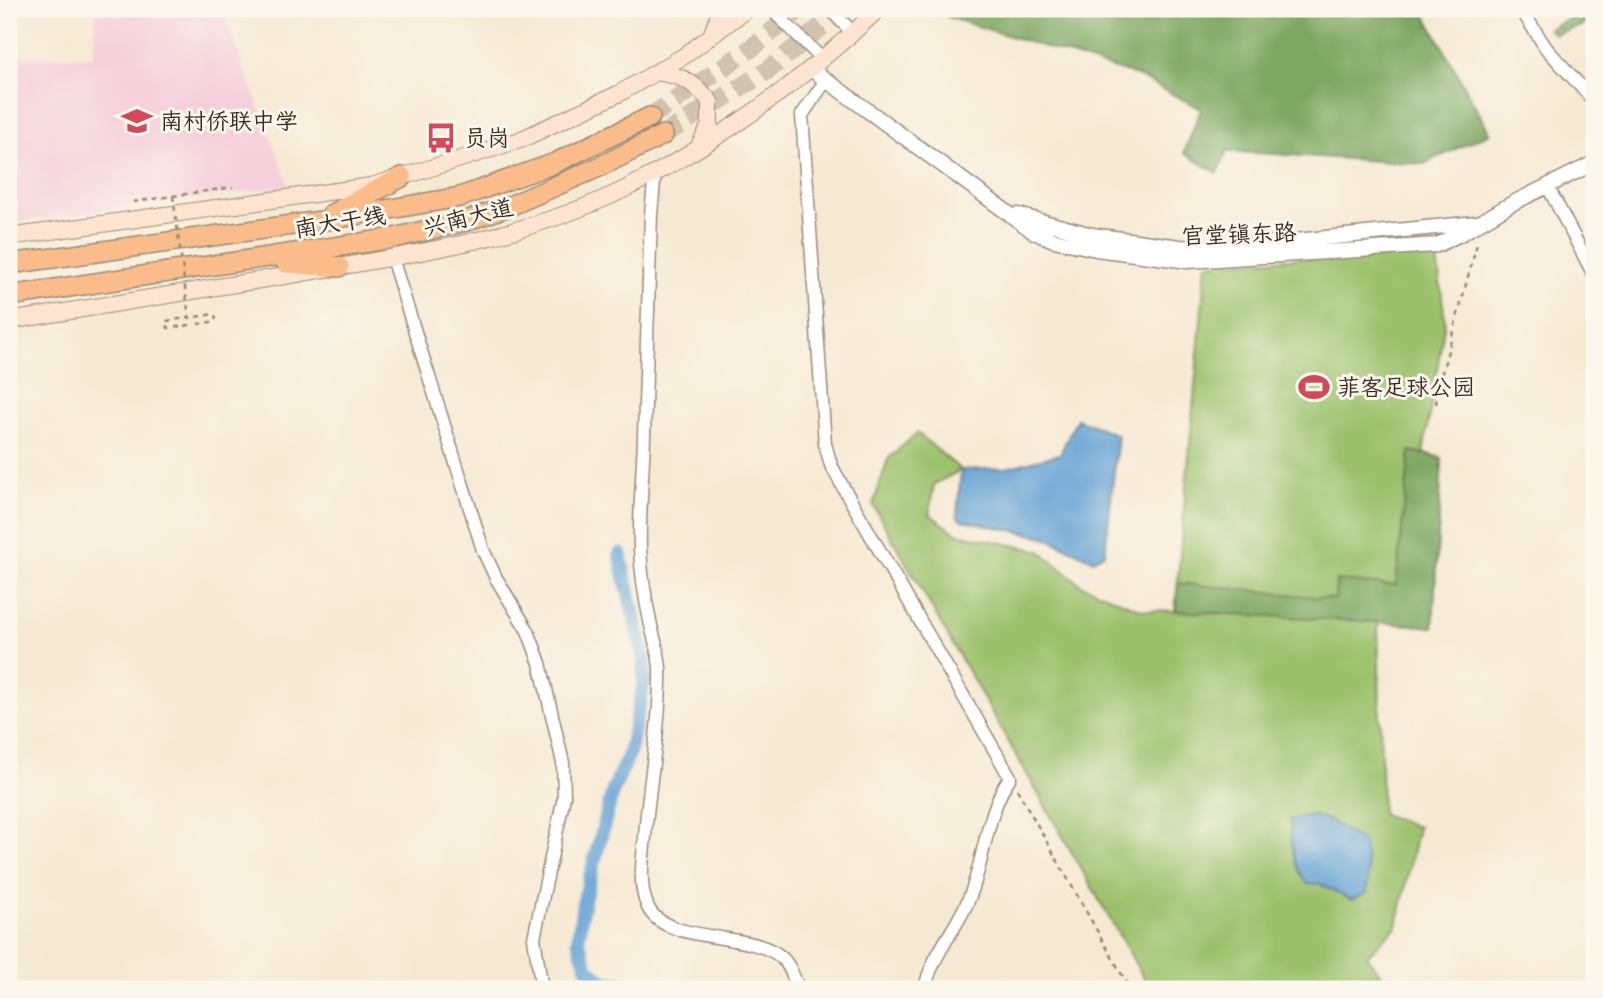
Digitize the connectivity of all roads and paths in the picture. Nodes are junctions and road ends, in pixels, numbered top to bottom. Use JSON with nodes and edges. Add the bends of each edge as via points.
{"nodes":[{"id":1,"x":721,"y":9,"type":"edge"},
{"id":2,"x":747,"y":9,"type":"edge"},
{"id":3,"x":771,"y":9,"type":"edge"},
{"id":4,"x":830,"y":9,"type":"edge"},
{"id":5,"x":879,"y":9,"type":"edge"},
{"id":6,"x":1521,"y":9,"type":"edge"},
{"id":7,"x":852,"y":32,"type":"junction"},
{"id":8,"x":710,"y":37,"type":"junction"},
{"id":9,"x":816,"y":64,"type":"junction"},
{"id":10,"x":656,"y":72,"type":"junction"},
{"id":11,"x":826,"y":80,"type":"junction"},
{"id":12,"x":1594,"y":101,"type":"edge"},
{"id":13,"x":650,"y":117,"type":"tunnel mouth"},
{"id":14,"x":663,"y":135,"type":"tunnel mouth"},
{"id":15,"x":698,"y":148,"type":"junction"},
{"id":16,"x":1594,"y":163,"type":"edge"},
{"id":17,"x":655,"y":172,"type":"junction"},
{"id":18,"x":402,"y":177,"type":"junction"},
{"id":19,"x":233,"y":187,"type":"dead end"},
{"id":20,"x":1548,"y":187,"type":"junction"},
{"id":21,"x":173,"y":196,"type":"junction"},
{"id":22,"x":133,"y":202,"type":"dead end"},
{"id":23,"x":321,"y":221,"type":"junction"},
{"id":24,"x":1477,"y":223,"type":"junction"},
{"id":25,"x":9,"y":237,"type":"edge"},
{"id":26,"x":392,"y":258,"type":"junction"},
{"id":27,"x":247,"y":261,"type":"junction"},
{"id":28,"x":9,"y":264,"type":"edge"},
{"id":29,"x":339,"y":267,"type":"junction"},
{"id":30,"x":1594,"y":275,"type":"edge"},
{"id":31,"x":9,"y":296,"type":"edge"},
{"id":32,"x":189,"y":318,"type":"junction"},
{"id":33,"x":9,"y":321,"type":"edge"},
{"id":34,"x":198,"y":324,"type":"dead end"},
{"id":35,"x":190,"y":325,"type":"dead end"},
{"id":36,"x":1436,"y":404,"type":"dead end"},
{"id":37,"x":1010,"y":777,"type":"junction"},
{"id":38,"x":542,"y":989,"type":"edge"},
{"id":39,"x":798,"y":989,"type":"edge"},
{"id":40,"x":925,"y":989,"type":"edge"},
{"id":41,"x":1130,"y":989,"type":"edge"}],
"edges":[{"from":1,"to":8,"type":"main road"},
{"from":2,"to":8,"type":"main road"},
{"from":3,"to":9,"type":"street"},
{"from":4,"to":7,"type":"street"},
{"from":5,"to":7,"type":"main road","name":"兴南大道"},
{"from":6,"to":12,"type":"street","via":[[1546,48]]},
{"from":7,"to":9,"type":"main road","name":"兴南大道"},
{"from":8,"to":10,"type":"main road"},
{"from":9,"to":11,"type":"street","name":"官堂镇东路"},
{"from":9,"to":15,"type":"main road","name":"兴南大道","via":[[756,112]]},
{"from":10,"to":15,"type":"main road","via":[[695,84],[710,101],[710,125]]},
{"from":10,"to":18,"type":"main road","via":[[520,140]]},
{"from":11,"to":24,"type":"street","name":"官堂镇东路","via":[[1034,232],[1054,240],[1188,261],[1437,245]]},
{"from":11,"to":37,"type":"street","via":[[802,115],[825,444],[843,487]]},
{"from":13,"to":23,"type":"highway","name":"南大干线","via":[[555,163],[460,197]]},
{"from":14,"to":27,"type":"highway","name":"南大干线","via":[[550,189],[466,221],[394,238]]},
{"from":15,"to":17,"type":"main road","name":"兴南大道"},
{"from":16,"to":20,"type":"street","name":"官堂镇东路"},
{"from":17,"to":26,"type":"main road","name":"兴南大道","via":[[541,222]]},
{"from":17,"to":39,"type":"street","via":[[640,549],[660,664],[643,889],[653,916],[668,924],[771,950],[790,969]]},
{"from":18,"to":23,"type":"highway"},
{"from":18,"to":25,"type":"main road","via":[[371,186]]},
{"from":19,"to":21,"type":"path"},
{"from":20,"to":24,"type":"street","name":"官堂镇东路"},
{"from":20,"to":30,"type":"street"},
{"from":21,"to":22,"type":"path"},
{"from":21,"to":32,"type":"path","bridge":true},
{"from":23,"to":28,"type":"highway","name":"南大干线"},
{"from":24,"to":36,"type":"path","via":[[1478,242]]},
{"from":26,"to":29,"type":"main road","name":"兴南大道"},
{"from":26,"to":38,"type":"street","via":[[483,550],[528,631],[540,663],[563,763],[564,797],[534,938]]},
{"from":27,"to":29,"type":"highway"},
{"from":27,"to":31,"type":"highway","name":"南大干线"},
{"from":29,"to":33,"type":"main road","name":"兴南大道"},
{"from":32,"to":34,"type":"path","via":[[215,314],[216,321]]},
{"from":32,"to":35,"type":"path","via":[[166,321],[168,328]]},
{"from":37,"to":40,"type":"street","via":[[991,818],[970,897],[932,966]]},
{"from":37,"to":41,"type":"path"}]}
